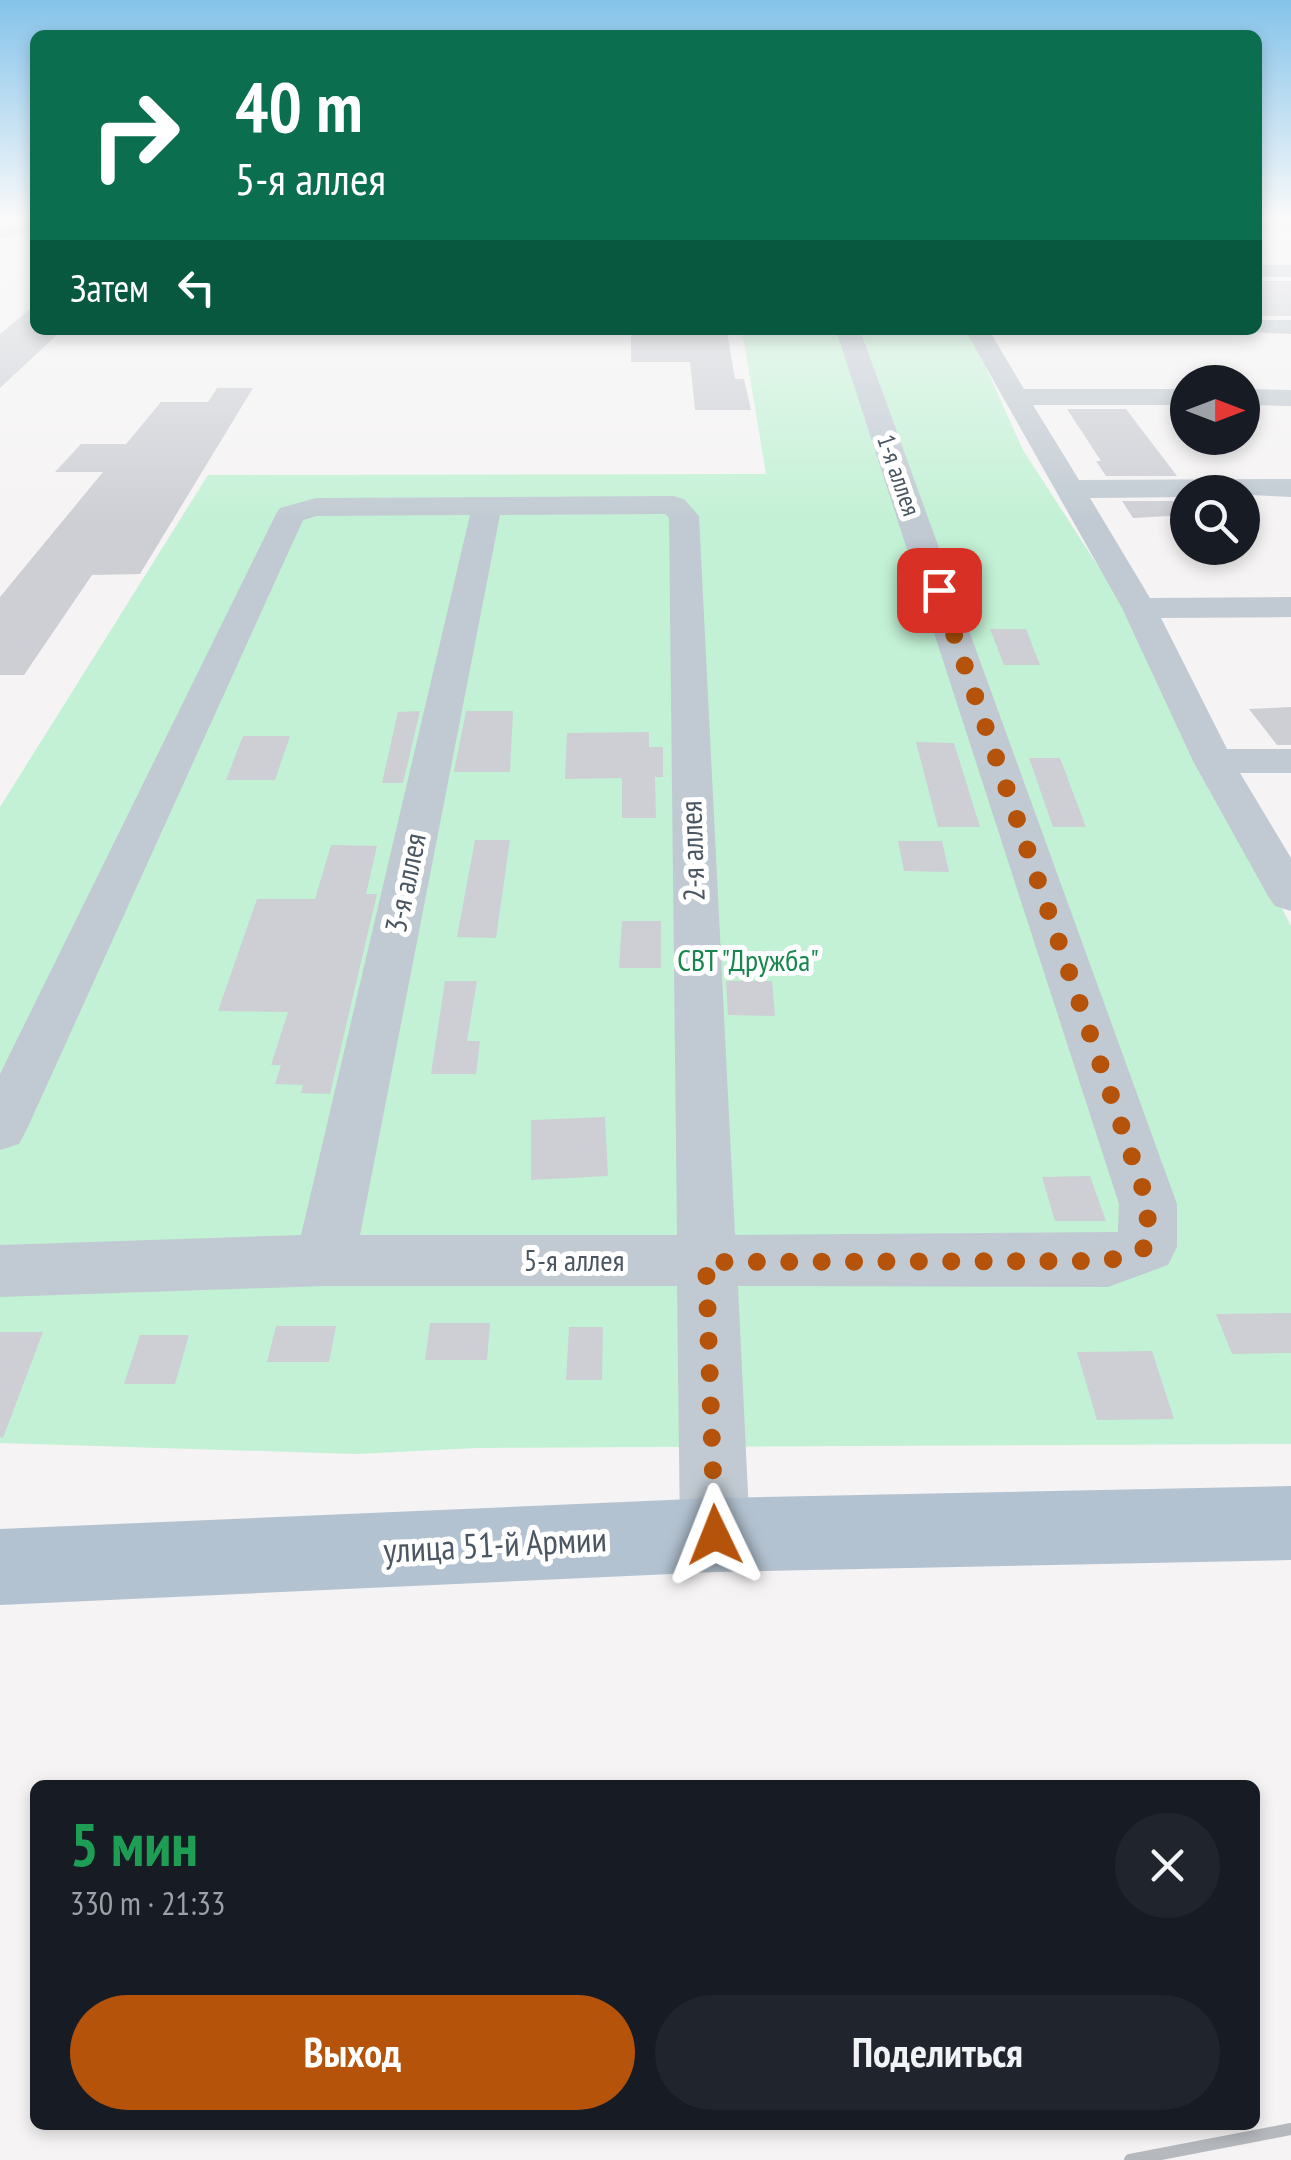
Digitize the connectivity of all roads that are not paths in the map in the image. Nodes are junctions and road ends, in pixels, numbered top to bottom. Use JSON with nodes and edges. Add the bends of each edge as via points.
{"nodes":[{"id":1,"x":1262,"y":327,"type":"edge"},
{"id":2,"x":1291,"y":327,"type":"edge"},
{"id":3,"x":850,"y":335,"type":"edge"},
{"id":4,"x":980,"y":335,"type":"edge"},
{"id":5,"x":1016,"y":397,"type":"junction"},
{"id":6,"x":1170,"y":398,"type":"edge"},
{"id":7,"x":1260,"y":398,"type":"edge"},
{"id":8,"x":1291,"y":398,"type":"edge"},
{"id":9,"x":1291,"y":488,"type":"edge"},
{"id":10,"x":1069,"y":489,"type":"junction"},
{"id":11,"x":486,"y":506,"type":"junction"},
{"id":12,"x":1291,"y":607,"type":"edge"},
{"id":13,"x":1139,"y":608,"type":"junction"},
{"id":14,"x":1213,"y":760,"type":"junction"},
{"id":15,"x":1291,"y":761,"type":"edge"},
{"id":16,"x":1291,"y":896,"type":"edge"},
{"id":17,"x":0,"y":1129,"type":"edge"},
{"id":18,"x":1147,"y":1247,"type":"joint"},
{"id":19,"x":325,"y":1260,"type":"junction"},
{"id":20,"x":706,"y":1262,"type":"junction"},
{"id":21,"x":0,"y":1271,"type":"edge"},
{"id":22,"x":1291,"y":1523,"type":"edge"},
{"id":23,"x":715,"y":1535,"type":"junction"},
{"id":24,"x":0,"y":1567,"type":"edge"}],
"edges":[{"from":1,"to":2,"type":"street"},
{"from":3,"to":18,"type":"street","name":"1-я аллея","via":[[1148,1204]]},
{"from":4,"to":5,"type":"street"},
{"from":5,"to":6,"type":"street"},
{"from":5,"to":10,"type":"street"},
{"from":7,"to":8,"type":"street"},
{"from":9,"to":10,"type":"street"},
{"from":10,"to":13,"type":"street"},
{"from":11,"to":17,"type":"street","via":[[316,507],[292,514]]},
{"from":11,"to":19,"type":"street","name":"3-я аллея"},
{"from":11,"to":20,"type":"street","name":"2-я аллея","via":[[673,505],[684,516]]},
{"from":12,"to":13,"type":"street"},
{"from":13,"to":14,"type":"street"},
{"from":14,"to":15,"type":"street"},
{"from":14,"to":16,"type":"street"},
{"from":18,"to":20,"type":"street","name":"5-я аллея","via":[[1108,1261]]},
{"from":19,"to":20,"type":"street","name":"5-я аллея"},
{"from":19,"to":21,"type":"street","name":"5-я аллея"},
{"from":20,"to":23,"type":"street","name":"2-я аллея"},
{"from":22,"to":23,"type":"main road","name":"улица 51-й Армии"},
{"from":23,"to":24,"type":"main road","name":"улица 51-й Армии"}]}
